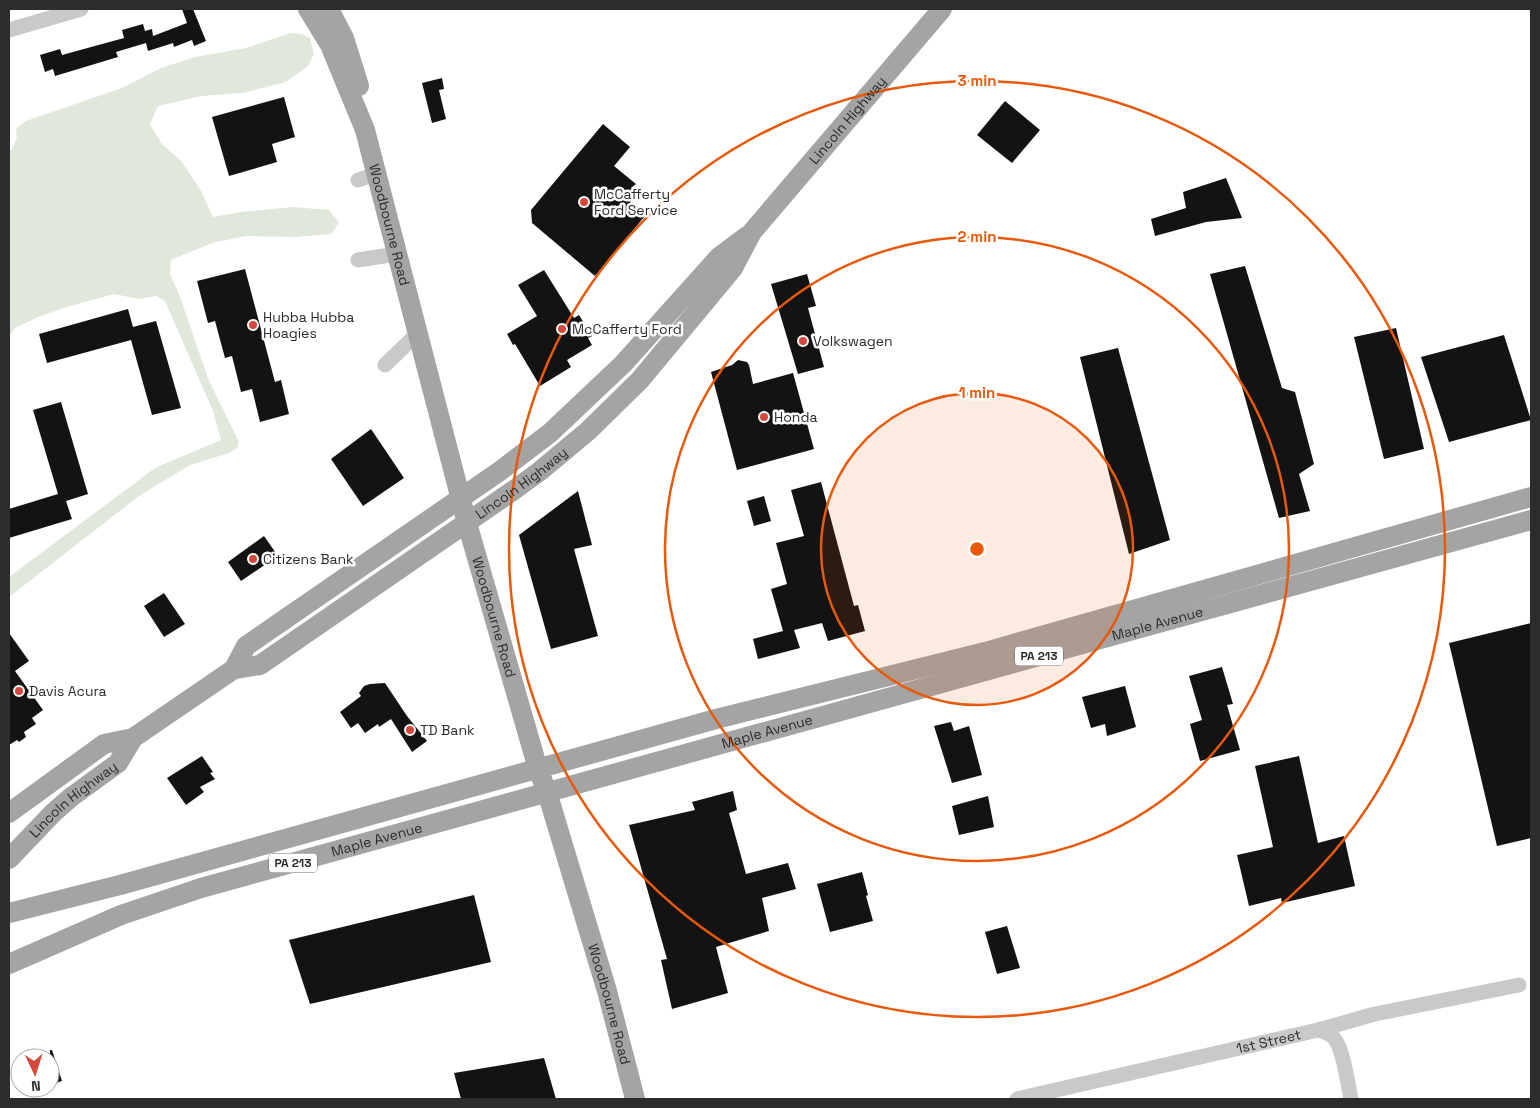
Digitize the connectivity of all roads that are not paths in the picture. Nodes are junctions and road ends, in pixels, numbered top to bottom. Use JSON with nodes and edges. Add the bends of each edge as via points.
{"nodes":[{"id":1,"x":81,"y":9,"type":"edge"},
{"id":2,"x":308,"y":9,"type":"edge"},
{"id":3,"x":329,"y":9,"type":"edge"},
{"id":4,"x":942,"y":9,"type":"edge"},
{"id":5,"x":9,"y":30,"type":"edge"},
{"id":6,"x":365,"y":130,"type":"junction"},
{"id":7,"x":752,"y":232,"type":"junction"},
{"id":8,"x":397,"y":254,"type":"junction"},
{"id":9,"x":358,"y":260,"type":"dead end"},
{"id":10,"x":418,"y":333,"type":"junction"},
{"id":11,"x":385,"y":365,"type":"dead end"},
{"id":12,"x":1531,"y":497,"type":"edge"},
{"id":13,"x":461,"y":498,"type":"junction"},
{"id":14,"x":1531,"y":520,"type":"edge"},
{"id":15,"x":467,"y":523,"type":"junction"},
{"id":16,"x":234,"y":669,"type":"junction"},
{"id":17,"x":133,"y":738,"type":"junction"},
{"id":18,"x":538,"y":769,"type":"junction"},
{"id":19,"x":547,"y":792,"type":"junction"},
{"id":20,"x":9,"y":813,"type":"edge"},
{"id":21,"x":9,"y":859,"type":"edge"},
{"id":22,"x":195,"y":864,"type":"junction"},
{"id":23,"x":160,"y":901,"type":"junction"},
{"id":24,"x":9,"y":913,"type":"edge"},
{"id":25,"x":9,"y":964,"type":"edge"},
{"id":26,"x":1519,"y":984,"type":"dead end"},
{"id":27,"x":1318,"y":1030,"type":"junction"},
{"id":28,"x":635,"y":1099,"type":"edge"},
{"id":29,"x":1017,"y":1099,"type":"edge"},
{"id":30,"x":1351,"y":1099,"type":"edge"}],
"edges":[{"from":1,"to":5,"type":"street"},
{"from":2,"to":6,"type":"main road","name":"Woodbourne Road","via":[[330,44]]},
{"from":3,"to":6,"type":"main road","name":"Woodbourne Road","via":[[353,62]]},
{"from":4,"to":7,"type":"main road","name":"Lincoln Highway"},
{"from":6,"to":8,"type":"main road","name":"Woodbourne Road","via":[[367,177]]},
{"from":7,"to":13,"type":"main road","name":"Lincoln Highway","via":[[719,257],[623,364],[572,414]]},
{"from":7,"to":15,"type":"main road","name":"Lincoln Highway","via":[[733,268],[616,405],[540,472]]},
{"from":8,"to":9,"type":"street"},
{"from":8,"to":10,"type":"main road","name":"Woodbourne Road"},
{"from":10,"to":11,"type":"street"},
{"from":10,"to":13,"type":"main road","name":"Woodbourne Road"},
{"from":12,"to":18,"type":"main road","name":"Maple Avenue","number":"PA 213","via":[[985,652],[750,710]]},
{"from":13,"to":15,"type":"main road","name":"Woodbourne Road"},
{"from":13,"to":16,"type":"main road","name":"Lincoln Highway","via":[[246,646]]},
{"from":14,"to":19,"type":"main road","name":"Maple Avenue","number":"PA 213"},
{"from":15,"to":16,"type":"main road","name":"Lincoln Highway","via":[[260,666]]},
{"from":15,"to":18,"type":"main road","name":"Woodbourne Road"},
{"from":16,"to":17,"type":"main road","name":"Lincoln Highway"},
{"from":17,"to":20,"type":"main road","name":"Lincoln Highway","via":[[104,744]]},
{"from":17,"to":21,"type":"main road","name":"Lincoln Highway","via":[[118,762],[53,813]]},
{"from":18,"to":19,"type":"main road","name":"Woodbourne Road"},
{"from":18,"to":22,"type":"main road","name":"Maple Avenue","number":"PA 213"},
{"from":19,"to":23,"type":"main road","name":"Maple Avenue","number":"PA 213"},
{"from":19,"to":28,"type":"main road","name":"Woodbourne Road","via":[[607,991]]},
{"from":22,"to":23,"type":"main road","via":[[172,882]]},
{"from":22,"to":24,"type":"main road","name":"Maple Avenue","number":"PA 213"},
{"from":23,"to":25,"type":"main road","name":"Maple Avenue","number":"PA 213","via":[[88,928]]},
{"from":26,"to":27,"type":"street","name":"1st Street","via":[[1375,1014]]},
{"from":27,"to":29,"type":"street","name":"1st Street"},
{"from":27,"to":30,"type":"street","via":[[1333,1036],[1336,1042]]}]}
